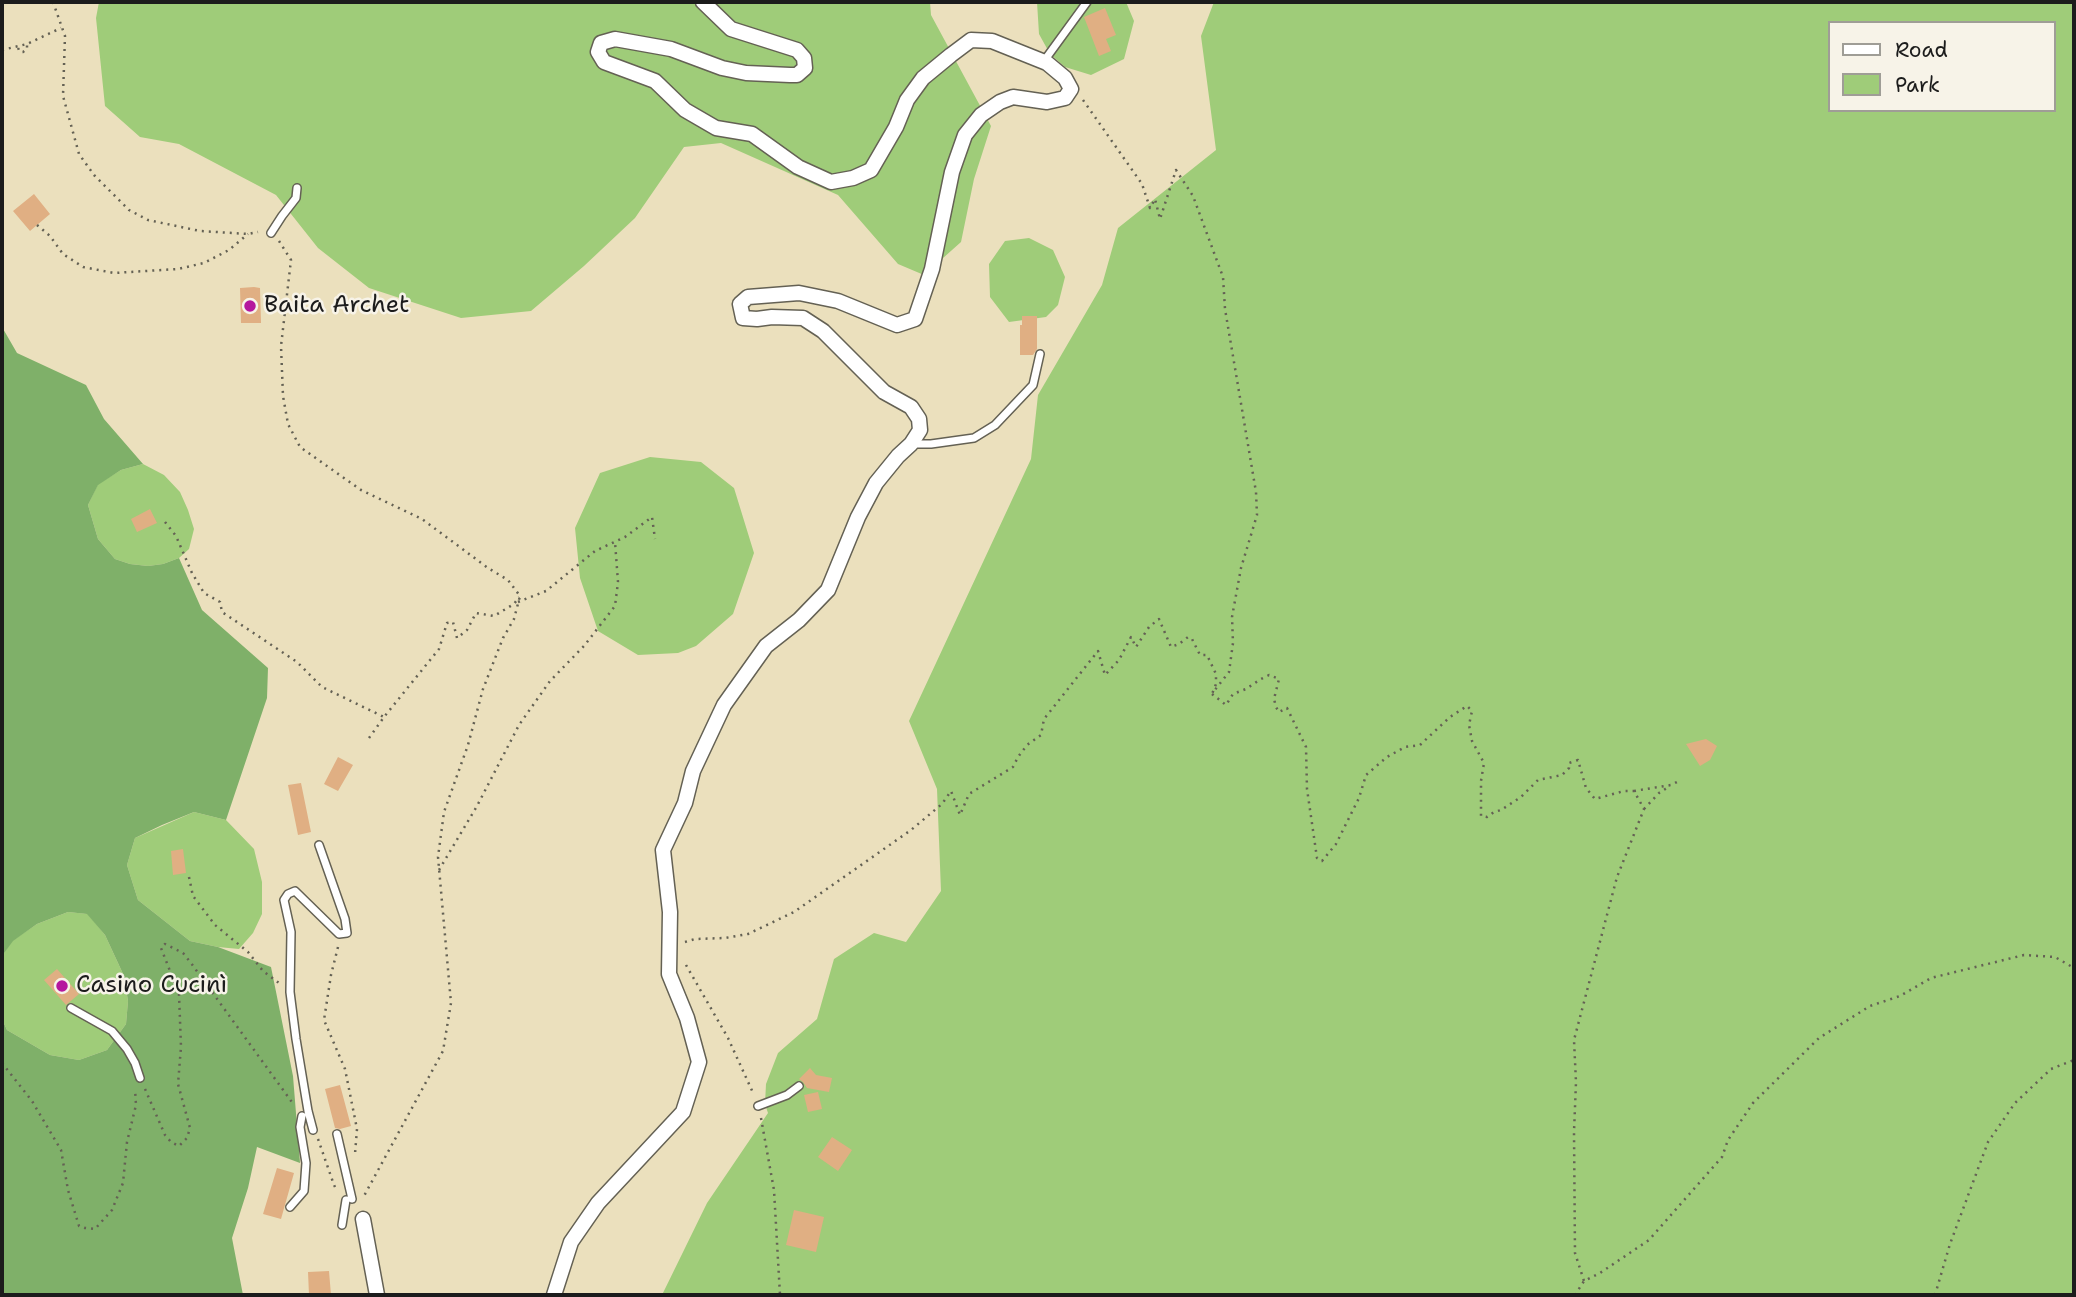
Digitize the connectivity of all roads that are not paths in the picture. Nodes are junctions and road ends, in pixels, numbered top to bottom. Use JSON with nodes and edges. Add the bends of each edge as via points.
{"nodes":[{"id":1,"x":703,"y":2,"type":"edge"},
{"id":2,"x":1090,"y":2,"type":"edge"},
{"id":3,"x":1044,"y":62,"type":"junction"},
{"id":4,"x":297,"y":188,"type":"dead end"},
{"id":5,"x":271,"y":233,"type":"road end"},
{"id":6,"x":1040,"y":354,"type":"dead end"},
{"id":7,"x":911,"y":444,"type":"junction"},
{"id":8,"x":319,"y":845,"type":"dead end"},
{"id":9,"x":71,"y":1008,"type":"dead end"},
{"id":10,"x":140,"y":1078,"type":"road end"},
{"id":11,"x":799,"y":1086,"type":"dead end"},
{"id":12,"x":758,"y":1107,"type":"road end"},
{"id":13,"x":302,"y":1116,"type":"road end"},
{"id":14,"x":313,"y":1130,"type":"road end"},
{"id":15,"x":337,"y":1134,"type":"dead end"},
{"id":16,"x":290,"y":1207,"type":"dead end"},
{"id":17,"x":363,"y":1219,"type":"dead end"},
{"id":18,"x":342,"y":1225,"type":"dead end"},
{"id":19,"x":377,"y":1295,"type":"edge"},
{"id":20,"x":554,"y":1295,"type":"edge"}],
"edges":[{"from":1,"to":3,"type":"street","via":[[731,29],[797,50],[804,58],[804,68],[797,75],[746,73],[671,49],[615,39],[601,43],[598,52],[604,62],[655,81],[685,110],[716,128],[752,134],[798,167],[831,181],[871,170],[923,78],[971,40],[992,41]]},
{"from":2,"to":3,"type":"lane"},
{"from":3,"to":7,"type":"street","via":[[1065,78],[1070,89],[1065,98],[1047,102],[1013,97],[981,115],[965,135],[915,319],[897,325],[838,301],[799,293],[748,297],[740,304],[743,318],[803,318],[823,331],[884,392],[911,407],[920,430]]},
{"from":4,"to":5,"type":"lane","via":[[296,198]]},
{"from":6,"to":7,"type":"lane","via":[[1033,385],[995,425],[974,438]]},
{"from":7,"to":20,"type":"street","via":[[876,483],[828,590],[766,646],[724,705],[693,771],[685,803],[663,850],[670,912],[669,974],[699,1062],[683,1112],[598,1203],[571,1242]]},
{"from":8,"to":14,"type":"lane","via":[[347,933],[339,934],[295,891],[284,900],[291,932],[290,992]]},
{"from":9,"to":10,"type":"lane","via":[[112,1031],[127,1049]]},
{"from":11,"to":12,"type":"lane"},
{"from":13,"to":16,"type":"lane","via":[[304,1191]]},
{"from":15,"to":18,"type":"lane","via":[[349,1199]]},
{"from":17,"to":19,"type":"street"}]}
